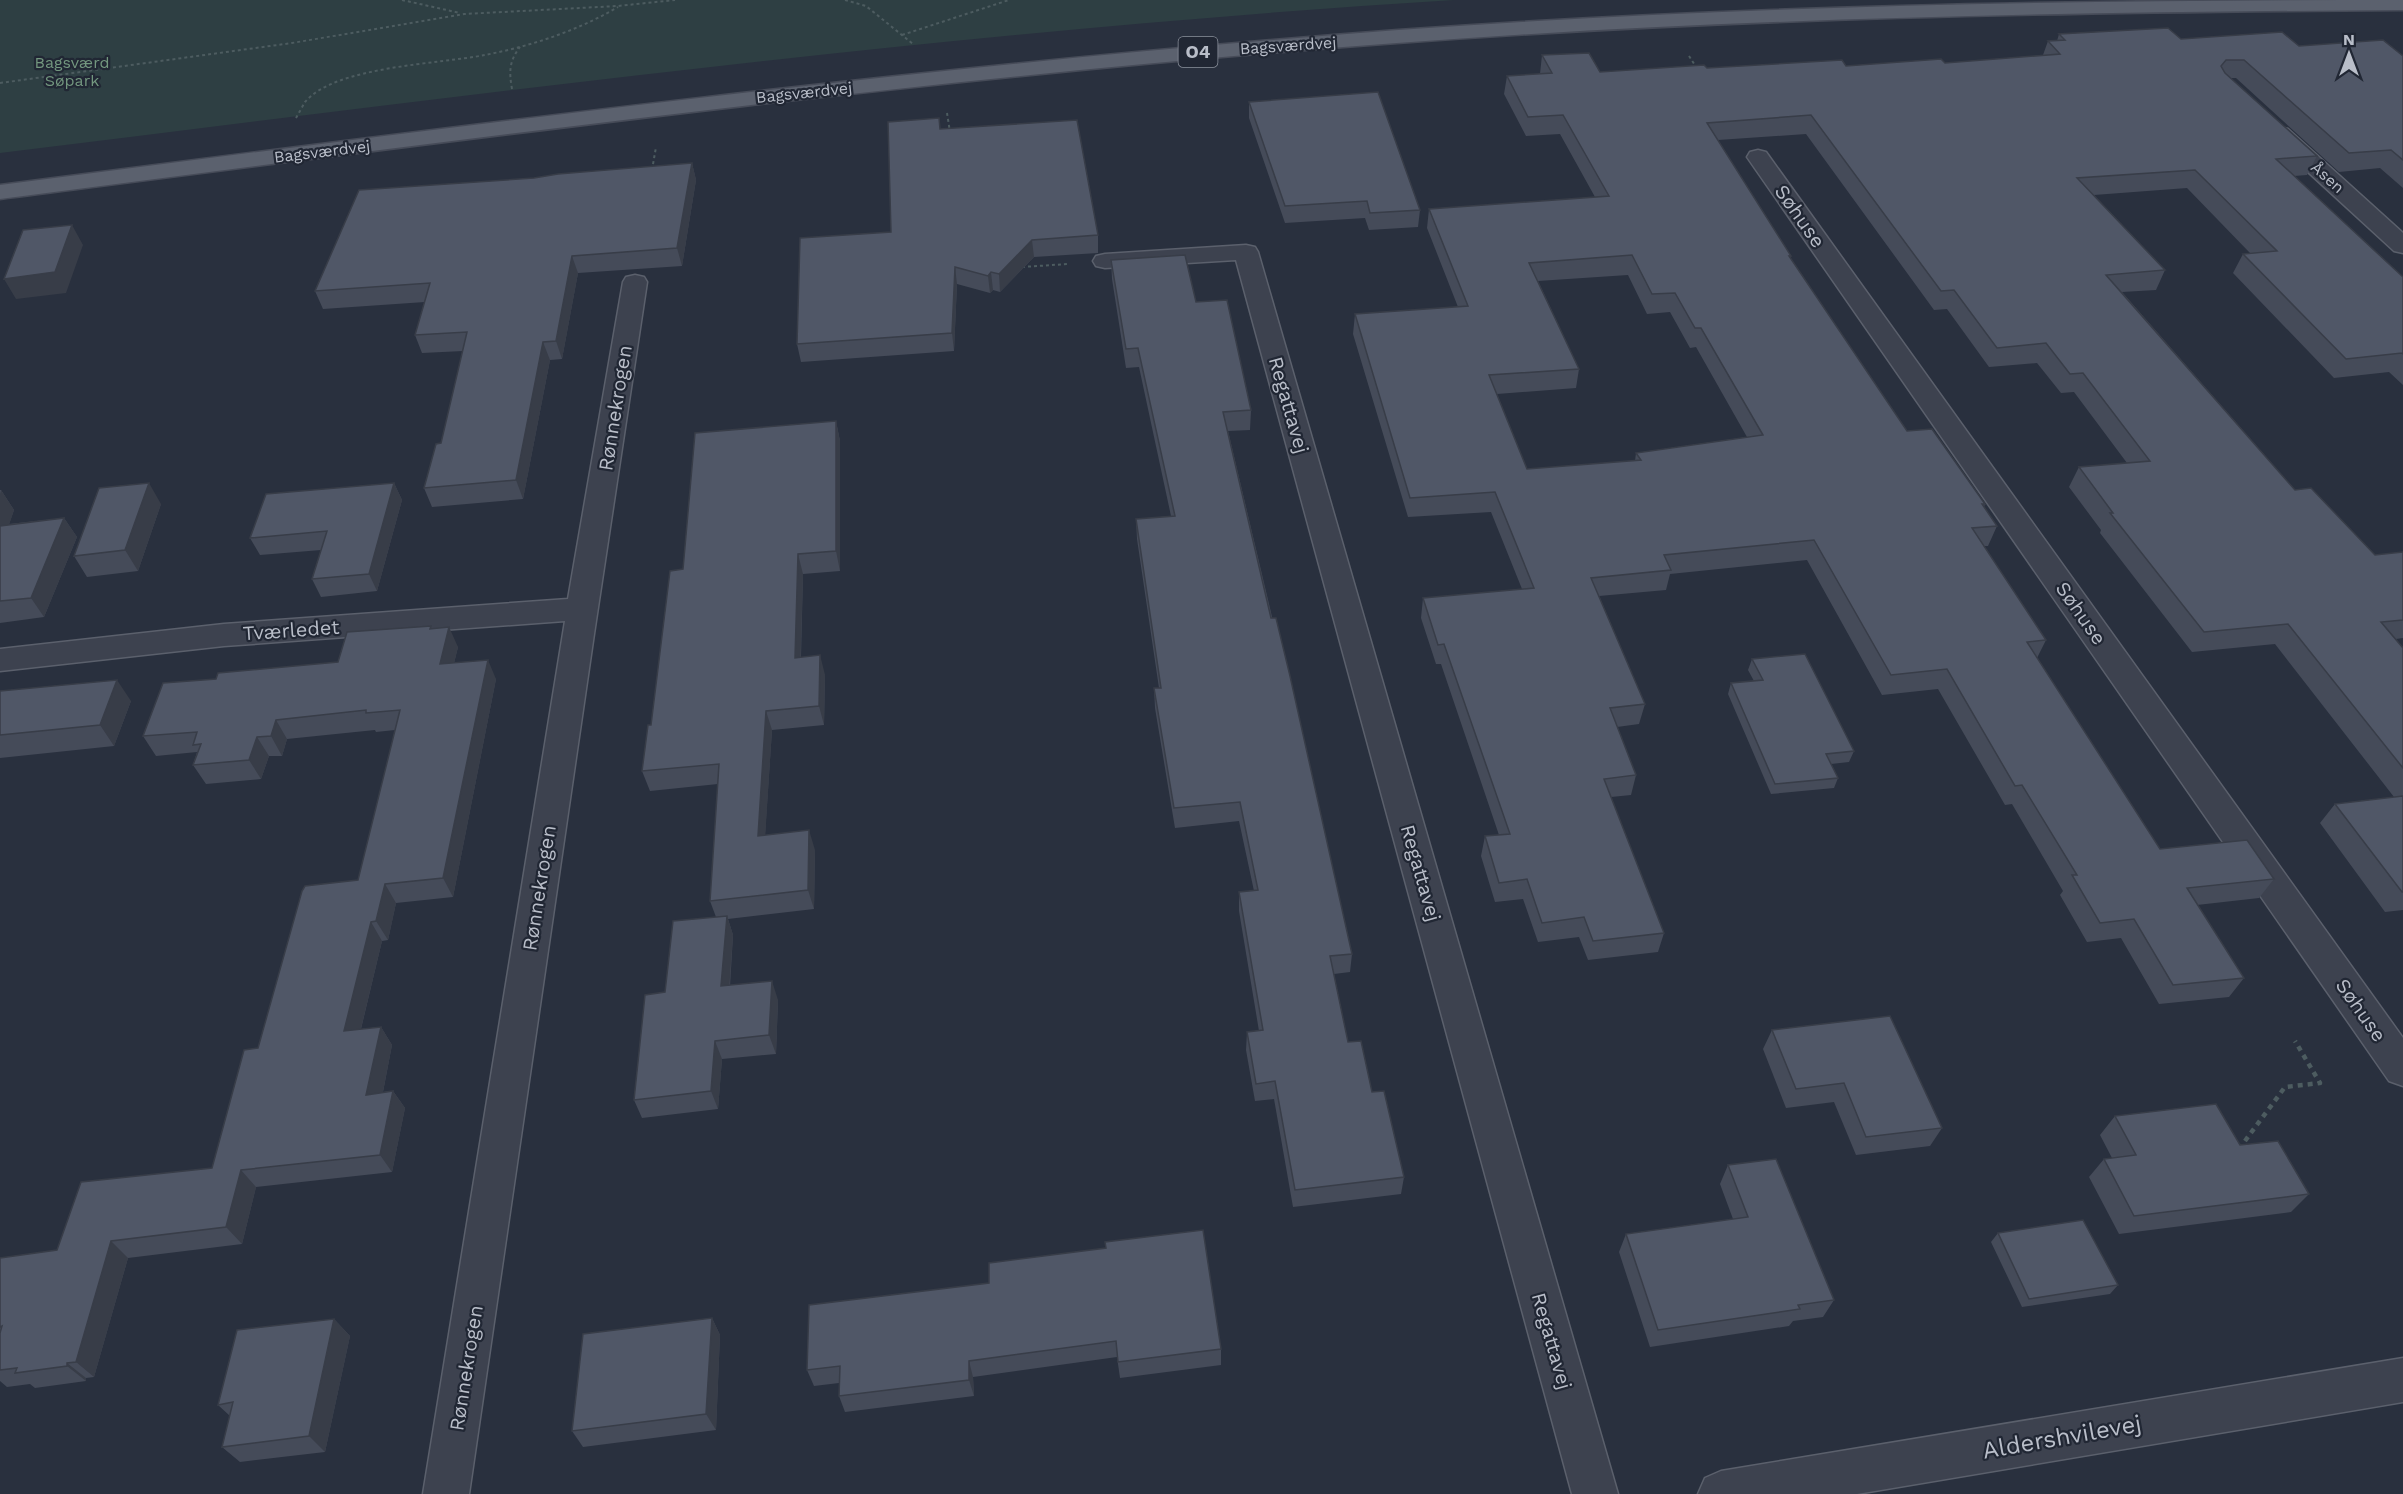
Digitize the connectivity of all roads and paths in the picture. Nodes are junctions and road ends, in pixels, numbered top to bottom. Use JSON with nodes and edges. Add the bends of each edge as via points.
{"nodes":[{"id":1,"x":402,"y":0,"type":"edge"},
{"id":2,"x":675,"y":0,"type":"edge"},
{"id":3,"x":845,"y":0,"type":"edge"},
{"id":4,"x":1009,"y":0,"type":"edge"},
{"id":5,"x":2403,"y":4,"type":"edge"},
{"id":6,"x":618,"y":6,"type":"junction"},
{"id":7,"x":464,"y":14,"type":"junction"},
{"id":8,"x":901,"y":35,"type":"junction"},
{"id":9,"x":520,"y":46,"type":"junction"},
{"id":10,"x":1687,"y":53,"type":"dead end"},
{"id":11,"x":939,"y":77,"type":"junction"},
{"id":12,"x":1704,"y":77,"type":"edge"},
{"id":13,"x":0,"y":82,"type":"edge"},
{"id":14,"x":662,"y":108,"type":"junction"},
{"id":15,"x":949,"y":120,"type":"dead end"},
{"id":16,"x":2265,"y":120,"type":"edge"},
{"id":17,"x":516,"y":126,"type":"junction"},
{"id":18,"x":951,"y":143,"type":"edge"},
{"id":19,"x":288,"y":155,"type":"junction"},
{"id":20,"x":1758,"y":157,"type":"dead end"},
{"id":21,"x":651,"y":178,"type":"edge"},
{"id":22,"x":0,"y":192,"type":"edge"},
{"id":23,"x":2403,"y":246,"type":"edge"},
{"id":24,"x":1105,"y":261,"type":"joint"},
{"id":25,"x":1021,"y":267,"type":"edge"},
{"id":26,"x":635,"y":282,"type":"dead end"},
{"id":27,"x":582,"y":609,"type":"junction"},
{"id":28,"x":0,"y":660,"type":"edge"},
{"id":29,"x":2295,"y":1041,"type":"dead end"},
{"id":30,"x":2403,"y":1069,"type":"edge"},
{"id":31,"x":2235,"y":1154,"type":"edge"},
{"id":32,"x":2403,"y":1380,"type":"edge"},
{"id":33,"x":447,"y":1494,"type":"edge"},
{"id":34,"x":1595,"y":1494,"type":"edge"},
{"id":35,"x":1721,"y":1494,"type":"edge"}],
"edges":[{"from":1,"to":7,"type":"path"},
{"from":2,"to":6,"type":"path"},
{"from":3,"to":8,"type":"path","via":[[866,6]]},
{"from":4,"to":8,"type":"path"},
{"from":5,"to":11,"type":"main road","name":"Bagsværdvej","number":"O4","via":[[1972,9],[1641,22],[1220,50]]},
{"from":6,"to":7,"type":"path"},
{"from":6,"to":9,"type":"path","via":[[578,28]]},
{"from":7,"to":13,"type":"path","via":[[292,43]]},
{"from":8,"to":11,"type":"path","via":[[920,49]]},
{"from":9,"to":17,"type":"path","via":[[509,66]]},
{"from":9,"to":19,"type":"path","via":[[370,73],[330,86],[311,96],[298,111]]},
{"from":10,"to":12,"type":"path"},
{"from":11,"to":14,"type":"main road","name":"Bagsværdvej","number":"O4"},
{"from":14,"to":17,"type":"main road","name":"Bagsværdvej","number":"O4"},
{"from":14,"to":21,"type":"path"},
{"from":15,"to":18,"type":"path"},
{"from":16,"to":23,"type":"street","name":"Åsen"},
{"from":17,"to":19,"type":"main road","name":"Bagsværdvej","number":"O4"},
{"from":19,"to":22,"type":"main road","name":"Bagsværdvej","number":"O4"},
{"from":20,"to":30,"type":"street","name":"Søhuse"},
{"from":24,"to":25,"type":"path"},
{"from":24,"to":34,"type":"street","name":"Regattavej","via":[[1246,252]]},
{"from":26,"to":27,"type":"street","name":"Rønnekrogen"},
{"from":27,"to":28,"type":"street","name":"Tværledet","via":[[224,635]]},
{"from":27,"to":33,"type":"street","name":"Rønnekrogen"},
{"from":29,"to":31,"type":"path","via":[[2320,1083],[2285,1087]]},
{"from":32,"to":35,"type":"street","name":"Aldershvilevej"}]}
